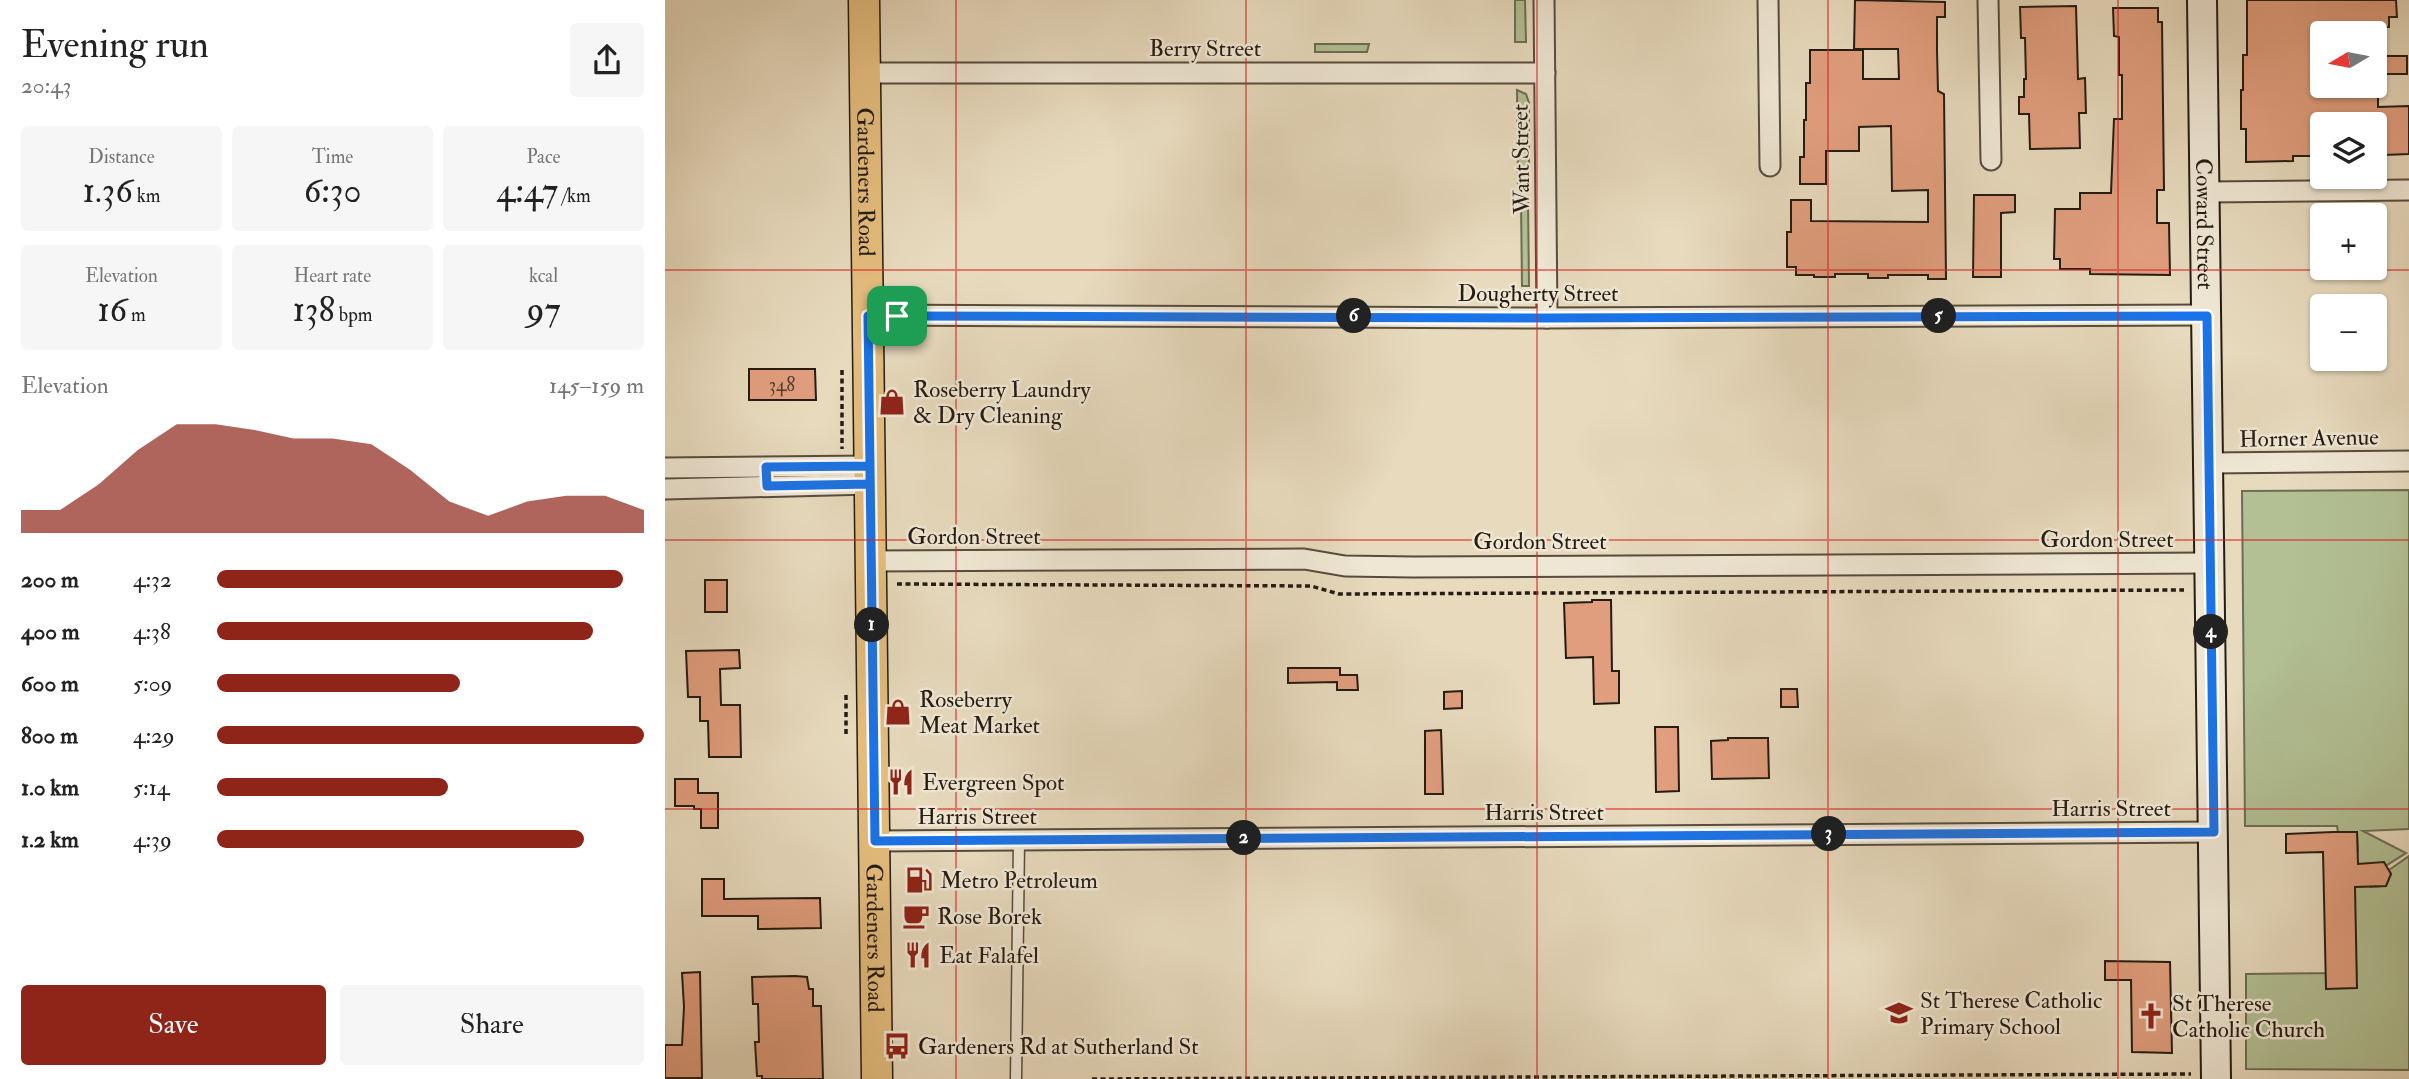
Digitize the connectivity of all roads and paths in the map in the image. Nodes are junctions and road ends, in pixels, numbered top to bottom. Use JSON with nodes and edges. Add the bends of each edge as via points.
{"nodes":[{"id":1,"x":864,"y":0,"type":"edge"},
{"id":2,"x":1544,"y":0,"type":"edge"},
{"id":3,"x":1769,"y":0,"type":"edge"},
{"id":4,"x":1988,"y":0,"type":"edge"},
{"id":5,"x":2202,"y":0,"type":"edge"},
{"id":6,"x":1545,"y":73,"type":"junction"},
{"id":7,"x":865,"y":74,"type":"junction"},
{"id":8,"x":1991,"y":159,"type":"dead end"},
{"id":9,"x":1770,"y":166,"type":"dead end"},
{"id":10,"x":2409,"y":190,"type":"edge"},
{"id":11,"x":2206,"y":192,"type":"junction"},
{"id":12,"x":868,"y":316,"type":"junction"},
{"id":13,"x":2207,"y":316,"type":"junction"},
{"id":14,"x":1547,"y":318,"type":"junction"},
{"id":15,"x":2409,"y":461,"type":"edge"},
{"id":16,"x":2209,"y":464,"type":"junction"},
{"id":17,"x":667,"y":468,"type":"edge"},
{"id":18,"x":870,"y":475,"type":"junction"},
{"id":19,"x":766,"y":476,"type":"junction"},
{"id":20,"x":667,"y":489,"type":"edge"},
{"id":21,"x":871,"y":561,"type":"junction"},
{"id":22,"x":2210,"y":563,"type":"junction"},
{"id":23,"x":897,"y":584,"type":"dead end"},
{"id":24,"x":2184,"y":590,"type":"dead end"},
{"id":25,"x":2214,"y":832,"type":"junction"},
{"id":26,"x":1019,"y":840,"type":"junction"},
{"id":27,"x":875,"y":841,"type":"junction"},
{"id":28,"x":2204,"y":1077,"type":"edge"},
{"id":29,"x":877,"y":1079,"type":"edge"},
{"id":30,"x":1016,"y":1079,"type":"edge"},
{"id":31,"x":1092,"y":1079,"type":"edge"}],
"edges":[{"from":1,"to":7,"type":"main road","name":"Gardeners Road"},
{"from":2,"to":6,"type":"street","name":"Want Street"},
{"from":3,"to":9,"type":"street"},
{"from":4,"to":8,"type":"street"},
{"from":5,"to":11,"type":"street","name":"Coward Street"},
{"from":6,"to":7,"type":"street","name":"Berry Street"},
{"from":6,"to":14,"type":"street","name":"Want Street"},
{"from":7,"to":12,"type":"main road","name":"Gardeners Road"},
{"from":10,"to":11,"type":"street"},
{"from":11,"to":13,"type":"street","name":"Coward Street"},
{"from":12,"to":14,"type":"street","name":"Dougherty Street"},
{"from":12,"to":18,"type":"main road","name":"Gardeners Road"},
{"from":13,"to":14,"type":"street","name":"Dougherty Street"},
{"from":13,"to":16,"type":"street","name":"Coward Street"},
{"from":15,"to":16,"type":"street","name":"Horner Avenue"},
{"from":16,"to":22,"type":"street","name":"Coward Street"},
{"from":17,"to":19,"type":"street"},
{"from":17,"to":20,"type":"street"},
{"from":18,"to":19,"type":"street"},
{"from":18,"to":21,"type":"main road","name":"Gardeners Road"},
{"from":19,"to":20,"type":"street"},
{"from":21,"to":22,"type":"street","name":"Gordon Street","via":[[1304,559],[1345,566]]},
{"from":21,"to":27,"type":"main road","name":"Gardeners Road"},
{"from":22,"to":25,"type":"street","name":"Coward Street"},
{"from":23,"to":24,"type":"path","name":"Gordon Street","via":[[1311,586],[1339,594]]},
{"from":25,"to":26,"type":"street","name":"Harris Street"},
{"from":25,"to":28,"type":"street","name":"Coward Street"},
{"from":26,"to":27,"type":"street","name":"Harris Street"},
{"from":26,"to":30,"type":"lane"},
{"from":27,"to":29,"type":"main road","name":"Gardeners Road"},
{"from":28,"to":31,"type":"path"}]}
